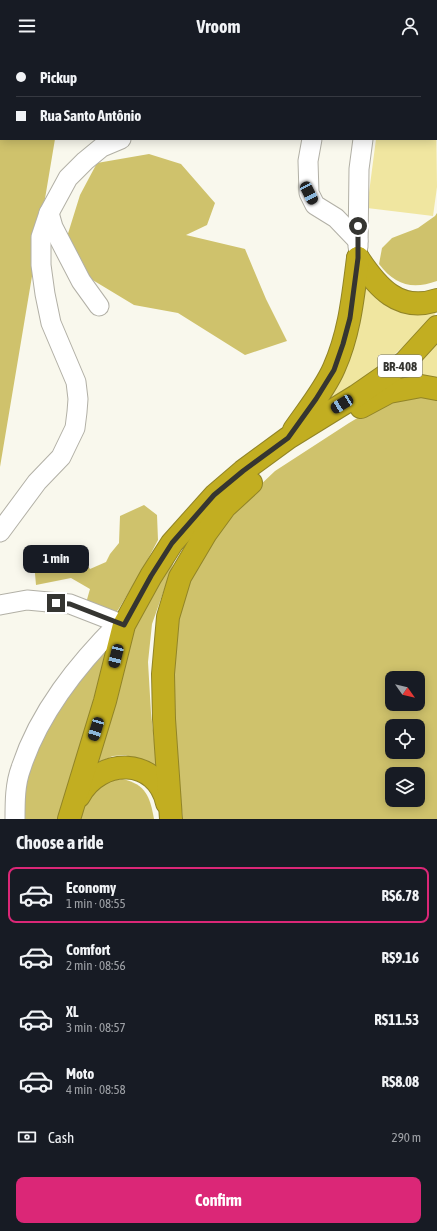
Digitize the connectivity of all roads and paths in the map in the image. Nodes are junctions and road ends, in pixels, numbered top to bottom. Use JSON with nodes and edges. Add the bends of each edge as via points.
{"nodes":[{"id":1,"x":119,"y":140,"type":"edge"},
{"id":2,"x":312,"y":140,"type":"edge"},
{"id":3,"x":363,"y":140,"type":"edge"},
{"id":4,"x":49,"y":213,"type":"junction"},
{"id":5,"x":358,"y":250,"type":"junction"},
{"id":6,"x":437,"y":300,"type":"edge"},
{"id":7,"x":99,"y":306,"type":"dead end"},
{"id":8,"x":437,"y":328,"type":"edge"},
{"id":9,"x":437,"y":388,"type":"edge"},
{"id":10,"x":288,"y":438,"type":"junction"},
{"id":11,"x":0,"y":532,"type":"edge"},
{"id":12,"x":0,"y":604,"type":"edge"},
{"id":13,"x":122,"y":624,"type":"junction"},
{"id":14,"x":69,"y":816,"type":"edge"},
{"id":15,"x":171,"y":817,"type":"edge"},
{"id":16,"x":15,"y":819,"type":"edge"}],
"edges":[{"from":1,"to":4,"type":"street","via":[[102,147],[68,178]]},
{"from":2,"to":5,"type":"street","via":[[308,161],[309,193],[315,205],[336,218]]},
{"from":3,"to":5,"type":"street","via":[[359,169]]},
{"from":4,"to":7,"type":"street","via":[[53,227],[81,281]]},
{"from":4,"to":11,"type":"street","via":[[40,238],[40,265],[51,323],[76,382],[76,423],[61,458],[37,482]]},
{"from":5,"to":6,"type":"highway","via":[[372,278],[388,294],[414,304]]},
{"from":5,"to":10,"type":"highway","via":[[350,318],[334,370]]},
{"from":8,"to":10,"type":"highway","number":"BR-408","via":[[405,362]]},
{"from":9,"to":15,"type":"highway","number":"BR-408","via":[[421,386],[389,392],[367,404],[248,484],[225,507],[206,533],[180,577],[168,617],[163,674]]},
{"from":10,"to":13,"type":"highway","number":"BR-408","via":[[214,495],[172,543]]},
{"from":12,"to":13,"type":"street","via":[[27,600],[70,604]]},
{"from":13,"to":14,"type":"highway","number":"BR-408","via":[[105,702]]},
{"from":13,"to":16,"type":"street","via":[[97,645],[43,718],[20,769]]},
{"from":14,"to":15,"type":"highway","via":[[89,782],[101,773],[115,768],[130,768],[144,772],[156,781],[165,793]]}]}
